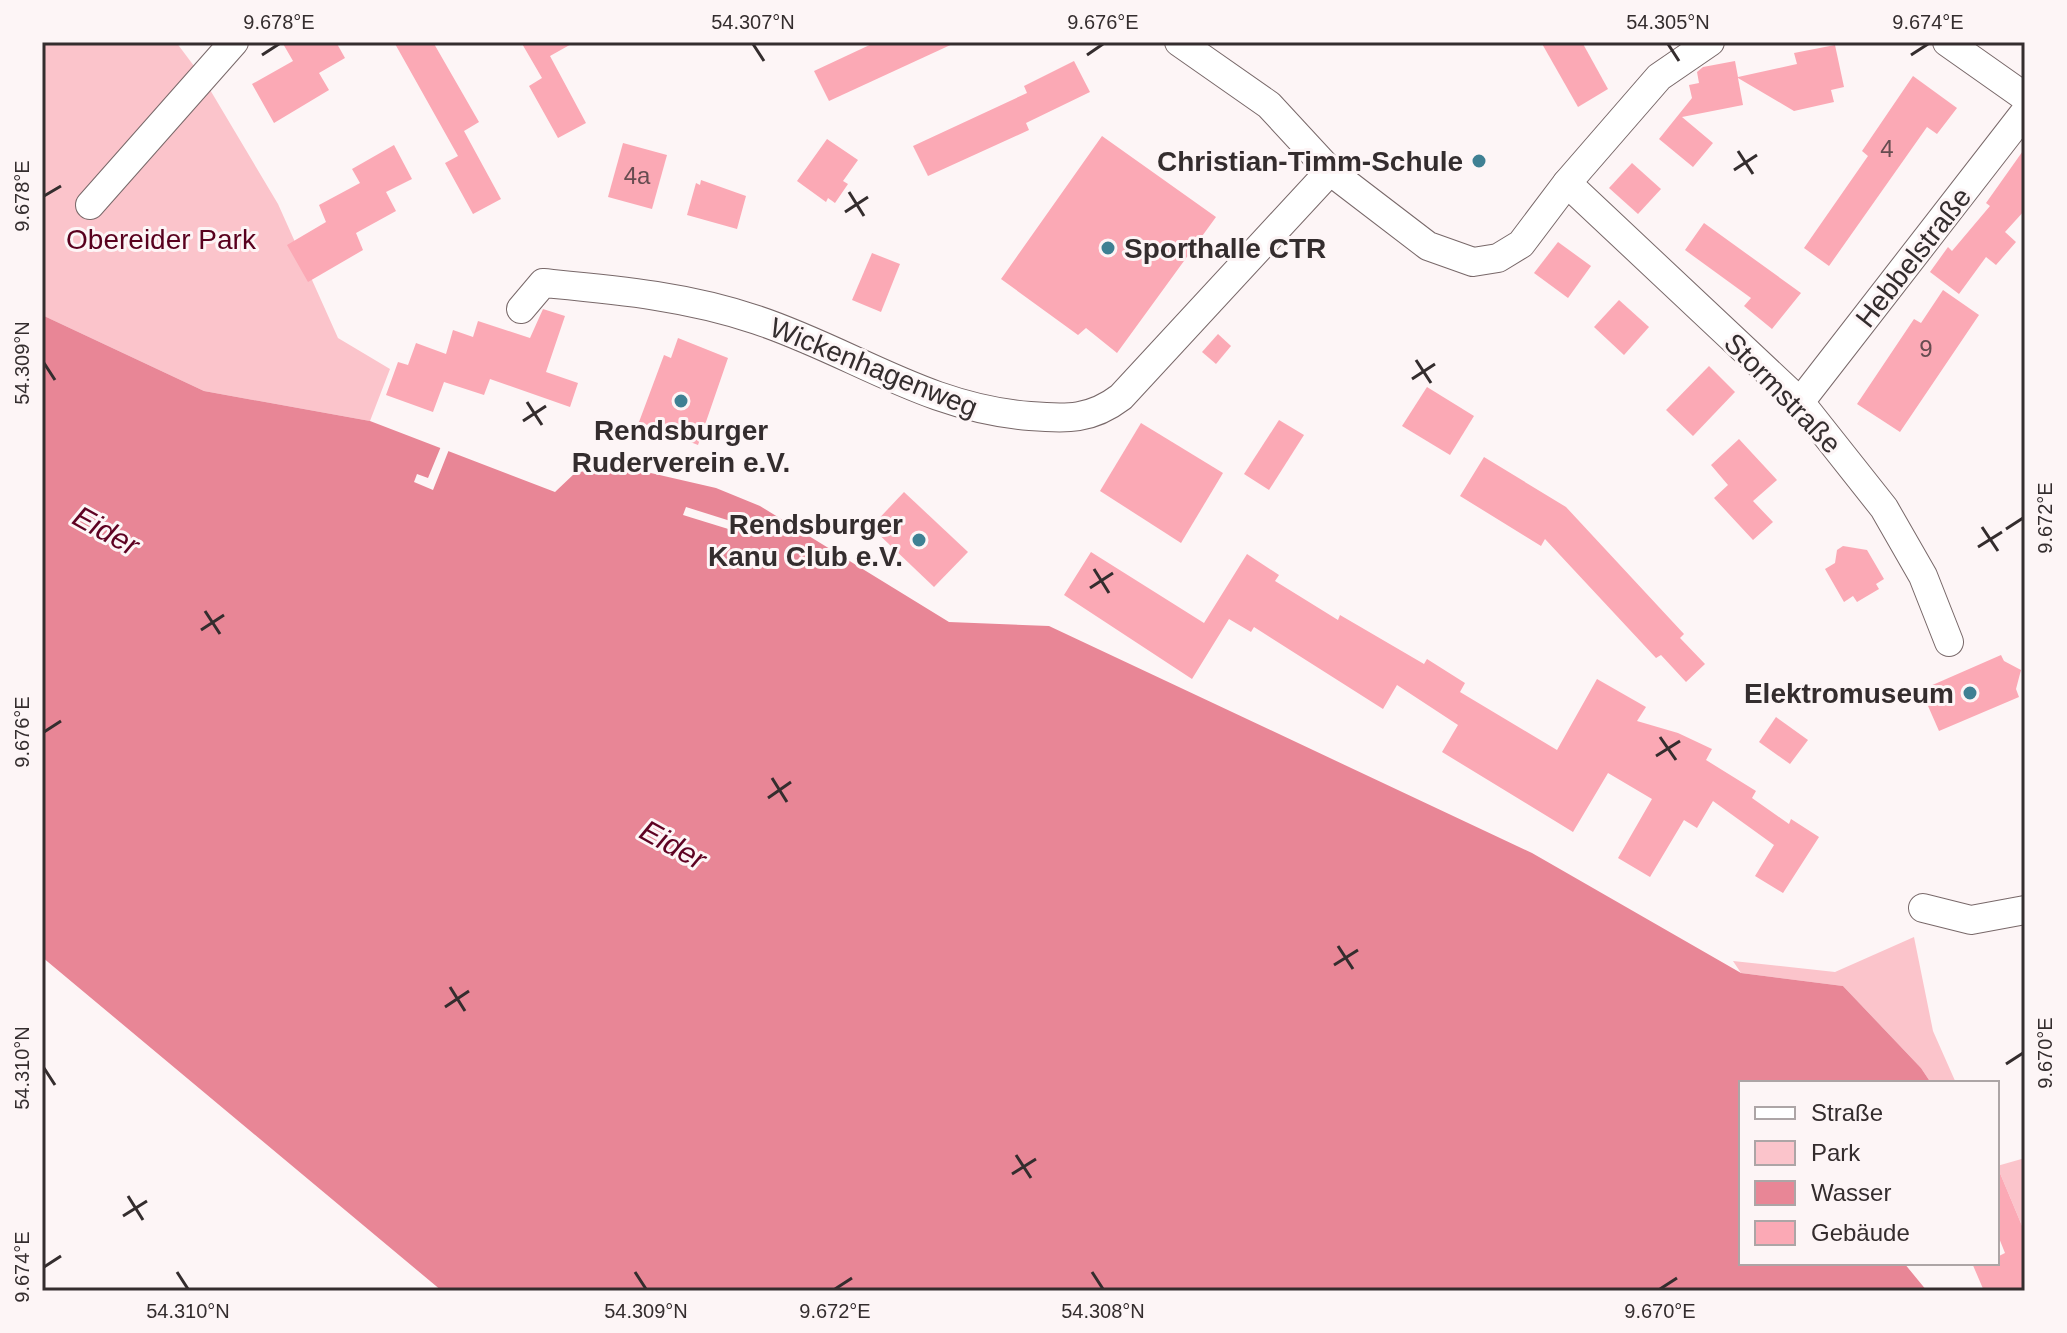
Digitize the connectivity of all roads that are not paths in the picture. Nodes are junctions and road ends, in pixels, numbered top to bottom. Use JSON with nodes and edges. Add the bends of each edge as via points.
{"nodes":[{"id":1,"x":234,"y":42,"type":"edge"},
{"id":2,"x":1179,"y":42,"type":"edge"},
{"id":3,"x":1710,"y":42,"type":"edge"},
{"id":4,"x":1947,"y":42,"type":"edge"},
{"id":5,"x":2025,"y":97,"type":"edge"},
{"id":6,"x":2025,"y":112,"type":"edge"},
{"id":7,"x":1330,"y":171,"type":"junction"},
{"id":8,"x":1567,"y":183,"type":"junction"},
{"id":9,"x":90,"y":205,"type":"dead end"},
{"id":10,"x":521,"y":309,"type":"dead end"},
{"id":11,"x":1800,"y":402,"type":"junction"},
{"id":12,"x":1949,"y":642,"type":"dead end"},
{"id":13,"x":1923,"y":908,"type":"dead end"},
{"id":14,"x":2025,"y":910,"type":"edge"}],
"edges":[{"from":1,"to":9,"type":"street"},
{"from":2,"to":7,"type":"street","via":[[1269,105]]},
{"from":3,"to":8,"type":"street","via":[[1659,77]]},
{"from":4,"to":5,"type":"street"},
{"from":6,"to":11,"type":"street","name":"Hebbelstraße"},
{"from":7,"to":8,"type":"street","via":[[1428,246],[1473,262],[1498,258],[1521,244]]},
{"from":7,"to":10,"type":"street","name":"Wickenhagenweg","via":[[1121,397],[1088,417],[989,413],[935,398],[758,320],[669,296],[543,283]]},
{"from":8,"to":11,"type":"street","name":"Stormstraße"},
{"from":11,"to":12,"type":"street","name":"Stormstraße","via":[[1884,508],[1923,576]]},
{"from":13,"to":14,"type":"street","via":[[1971,920]]}]}
